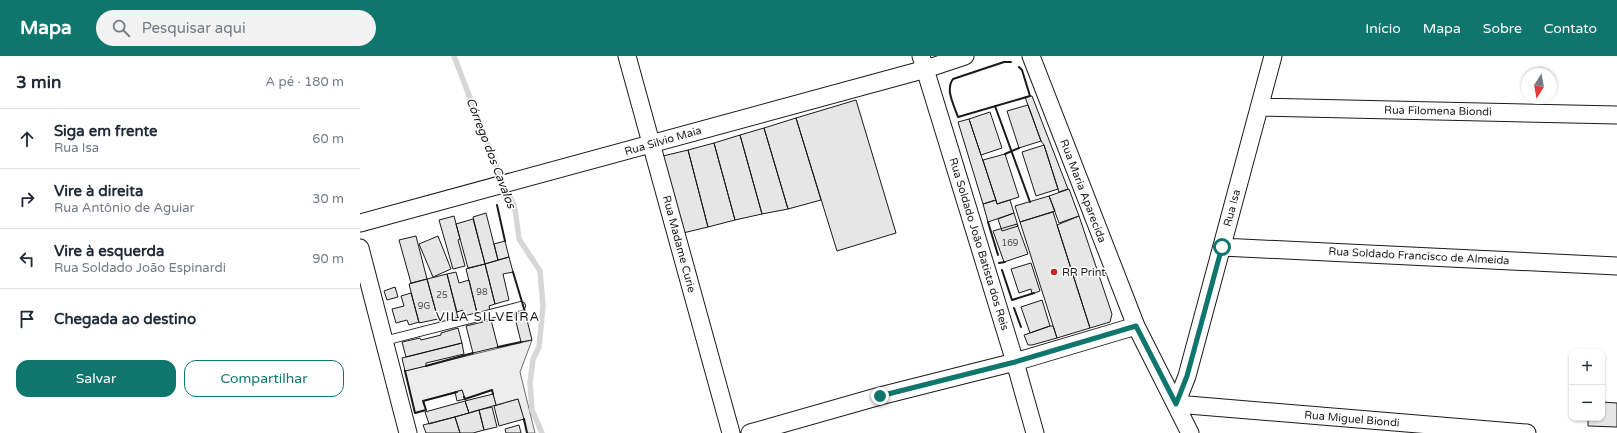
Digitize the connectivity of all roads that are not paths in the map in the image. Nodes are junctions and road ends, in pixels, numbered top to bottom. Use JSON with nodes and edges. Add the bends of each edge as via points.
{"nodes":[{"id":1,"x":627,"y":56,"type":"edge"},
{"id":2,"x":964,"y":56,"type":"edge"},
{"id":3,"x":1031,"y":56,"type":"edge"},
{"id":4,"x":1272,"y":56,"type":"edge"},
{"id":5,"x":924,"y":62,"type":"edge"},
{"id":6,"x":1259,"y":107,"type":"junction"},
{"id":7,"x":1617,"y":115,"type":"edge"},
{"id":8,"x":652,"y":144,"type":"junction"},
{"id":9,"x":360,"y":224,"type":"edge"},
{"id":10,"x":1222,"y":247,"type":"junction"},
{"id":11,"x":360,"y":248,"type":"edge"},
{"id":12,"x":1617,"y":266,"type":"edge"},
{"id":13,"x":521,"y":306,"type":"dead end"},
{"id":14,"x":1136,"y":326,"type":"junction"},
{"id":15,"x":384,"y":341,"type":"junction"},
{"id":16,"x":1015,"y":362,"type":"junction"},
{"id":17,"x":1176,"y":404,"type":"junction"},
{"id":18,"x":408,"y":433,"type":"edge"},
{"id":19,"x":731,"y":433,"type":"edge"},
{"id":20,"x":750,"y":433,"type":"edge"},
{"id":21,"x":1035,"y":433,"type":"edge"},
{"id":22,"x":1190,"y":433,"type":"edge"},
{"id":23,"x":1527,"y":433,"type":"edge"}],
"edges":[{"from":1,"to":8,"type":"street","name":"Rua Madame Curie"},
{"from":2,"to":5,"type":"street","name":"Rua Silvio Maia"},
{"from":3,"to":14,"type":"street","name":"Rua Maria Aparecida"},
{"from":4,"to":6,"type":"street","name":"Rua Isa"},
{"from":5,"to":8,"type":"street","name":"Rua Silvio Maia","via":[[846,90]]},
{"from":5,"to":16,"type":"street","name":"Rua Soldado João Batista dos Reis"},
{"from":6,"to":7,"type":"street","name":"Rua Filomena Biondi"},
{"from":6,"to":10,"type":"street","name":"Rua Isa"},
{"from":8,"to":9,"type":"street","name":"Rua Silvio Maia"},
{"from":8,"to":19,"type":"street","name":"Rua Madame Curie"},
{"from":10,"to":12,"type":"street","name":"Rua Soldado Francisco de Almeida"},
{"from":10,"to":17,"type":"street","name":"Rua Isa","via":[[1187,376]]},
{"from":11,"to":15,"type":"street"},
{"from":13,"to":15,"type":"lane"},
{"from":14,"to":16,"type":"street"},
{"from":14,"to":17,"type":"street","name":"Rua Maria Aparecida"},
{"from":15,"to":18,"type":"street"},
{"from":16,"to":20,"type":"street","via":[[880,396]]},
{"from":16,"to":21,"type":"street","name":"Rua Soldado João Batista dos Reis"},
{"from":17,"to":22,"type":"street","name":"Rua Maria Aparecida"},
{"from":17,"to":23,"type":"street","name":"Rua Miguel Biondi"}]}
